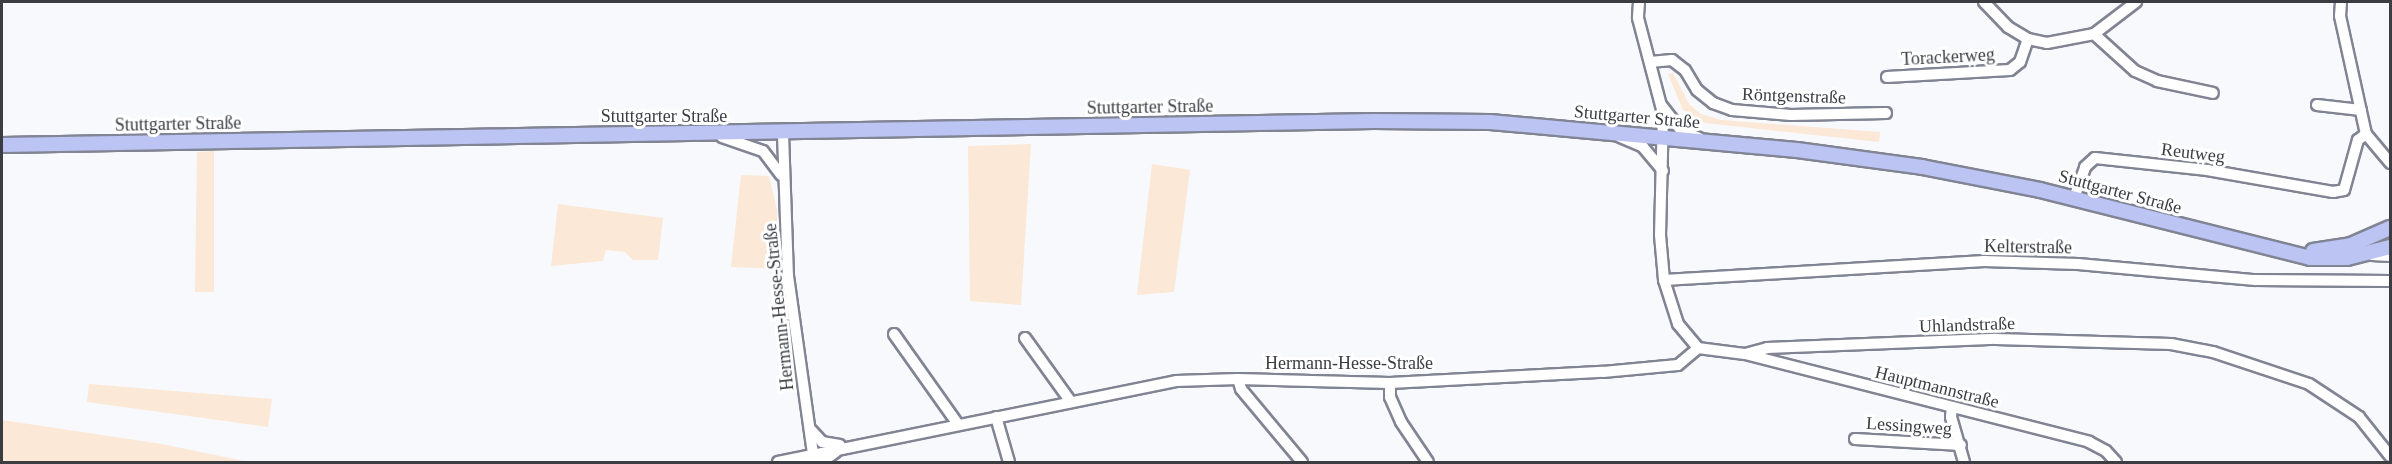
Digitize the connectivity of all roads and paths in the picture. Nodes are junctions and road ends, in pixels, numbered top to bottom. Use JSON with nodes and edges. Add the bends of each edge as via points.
{"nodes":[{"id":1,"x":1639,"y":2,"type":"edge"},
{"id":2,"x":1984,"y":2,"type":"edge"},
{"id":3,"x":2136,"y":2,"type":"edge"},
{"id":4,"x":2341,"y":2,"type":"edge"},
{"id":5,"x":2094,"y":34,"type":"junction"},
{"id":6,"x":2028,"y":39,"type":"junction"},
{"id":7,"x":1650,"y":62,"type":"junction"},
{"id":8,"x":1887,"y":77,"type":"dead end"},
{"id":9,"x":2213,"y":93,"type":"dead end"},
{"id":10,"x":2317,"y":105,"type":"dead end"},
{"id":11,"x":1662,"y":106,"type":"junction"},
{"id":12,"x":2361,"y":110,"type":"junction"},
{"id":13,"x":1886,"y":113,"type":"dead end"},
{"id":14,"x":1602,"y":132,"type":"junction"},
{"id":15,"x":703,"y":134,"type":"junction"},
{"id":16,"x":783,"y":134,"type":"junction"},
{"id":17,"x":2366,"y":134,"type":"junction"},
{"id":18,"x":1665,"y":138,"type":"junction"},
{"id":19,"x":1715,"y":143,"type":"junction"},
{"id":20,"x":2,"y":145,"type":"edge"},
{"id":21,"x":2391,"y":163,"type":"edge"},
{"id":22,"x":1663,"y":171,"type":"junction"},
{"id":23,"x":785,"y":183,"type":"junction"},
{"id":24,"x":2074,"y":198,"type":"junction"},
{"id":25,"x":2391,"y":228,"type":"edge"},
{"id":26,"x":2391,"y":247,"type":"edge"},
{"id":27,"x":2287,"y":252,"type":"junction"},
{"id":28,"x":2366,"y":255,"type":"junction"},
{"id":29,"x":2391,"y":256,"type":"edge"},
{"id":30,"x":1664,"y":280,"type":"junction"},
{"id":31,"x":2391,"y":281,"type":"edge"},
{"id":32,"x":894,"y":334,"type":"dead end"},
{"id":33,"x":1025,"y":338,"type":"dead end"},
{"id":34,"x":1698,"y":348,"type":"junction"},
{"id":35,"x":1745,"y":354,"type":"junction"},
{"id":36,"x":1238,"y":379,"type":"junction"},
{"id":37,"x":1390,"y":383,"type":"junction"},
{"id":38,"x":1071,"y":402,"type":"junction"},
{"id":39,"x":1952,"y":408,"type":"junction"},
{"id":40,"x":996,"y":417,"type":"junction"},
{"id":41,"x":957,"y":423,"type":"junction"},
{"id":42,"x":809,"y":427,"type":"junction"},
{"id":43,"x":1855,"y":439,"type":"dead end"},
{"id":44,"x":853,"y":445,"type":"junction"},
{"id":45,"x":1960,"y":446,"type":"junction"},
{"id":46,"x":2391,"y":456,"type":"edge"},
{"id":47,"x":813,"y":458,"type":"edge"},
{"id":48,"x":778,"y":462,"type":"edge"},
{"id":49,"x":801,"y":462,"type":"edge"},
{"id":50,"x":822,"y":462,"type":"edge"},
{"id":51,"x":1009,"y":462,"type":"edge"},
{"id":52,"x":1302,"y":462,"type":"edge"},
{"id":53,"x":1428,"y":462,"type":"edge"},
{"id":54,"x":1964,"y":462,"type":"edge"},
{"id":55,"x":2116,"y":462,"type":"edge"}],
"edges":[{"from":1,"to":7,"type":"street","via":[[1638,18]]},
{"from":2,"to":6,"type":"street","via":[[2008,27]]},
{"from":3,"to":5,"type":"street"},
{"from":4,"to":12,"type":"street","via":[[2340,16]]},
{"from":5,"to":6,"type":"street","via":[[2069,42]]},
{"from":5,"to":9,"type":"street","via":[[2135,71],[2157,81]]},
{"from":6,"to":8,"type":"street","name":"Torackerweg","via":[[2020,62],[2010,70]]},
{"from":7,"to":11,"type":"street"},
{"from":7,"to":13,"type":"street","name":"Röntgenstraße","via":[[1672,60],[1685,70],[1697,90],[1713,103],[1732,110],[1791,115]]},
{"from":10,"to":12,"type":"street"},
{"from":11,"to":18,"type":"street"},
{"from":11,"to":19,"type":"street","via":[[1681,130]]},
{"from":12,"to":17,"type":"street"},
{"from":14,"to":16,"type":"main road","name":"Stuttgarter Straße","via":[[1490,123],[1383,121]]},
{"from":14,"to":18,"type":"main road","name":"Stuttgarter Straße"},
{"from":14,"to":22,"type":"street","via":[[1643,147]]},
{"from":15,"to":16,"type":"main road","name":"Stuttgarter Straße"},
{"from":15,"to":20,"type":"main road","name":"Stuttgarter Straße"},
{"from":15,"to":23,"type":"street","name":"Hermann-Hesse-Straße","via":[[737,139],[763,150],[778,165]]},
{"from":16,"to":23,"type":"street","name":"Hermann-Hesse-Straße"},
{"from":17,"to":21,"type":"street"},
{"from":17,"to":24,"type":"street","name":"Reutweg","via":[[2358,140],[2344,190],[2333,192],[2207,170],[2095,158],[2085,167]]},
{"from":18,"to":19,"type":"main road","name":"Stuttgarter Straße"},
{"from":18,"to":22,"type":"street"},
{"from":19,"to":24,"type":"main road","name":"Stuttgarter Straße","via":[[1922,167]]},
{"from":22,"to":30,"type":"street","via":[[1660,235]]},
{"from":23,"to":42,"type":"street","name":"Hermann-Hesse-Straße","via":[[788,276]]},
{"from":24,"to":27,"type":"main road","name":"Stuttgarter Straße"},
{"from":25,"to":27,"type":"main road","name":"Stuttgarter Straße","via":[[2345,247]]},
{"from":26,"to":28,"type":"main road","name":"Stuttgarter Straße"},
{"from":27,"to":28,"type":"main road","name":"Stuttgarter Straße","via":[[2326,259]]},
{"from":28,"to":29,"type":"street"},
{"from":30,"to":31,"type":"street","name":"Kelterstraße","via":[[1984,261],[2078,264],[2255,280]]},
{"from":30,"to":34,"type":"street","via":[[1678,324]]},
{"from":32,"to":41,"type":"street"},
{"from":33,"to":38,"type":"street"},
{"from":34,"to":35,"type":"street","name":"Uhlandstraße"},
{"from":34,"to":37,"type":"street","name":"Hermann-Hesse-Straße","via":[[1678,365]]},
{"from":35,"to":39,"type":"street","name":"Hauptmannstraße"},
{"from":35,"to":46,"type":"street","name":"Uhlandstraße","via":[[1767,348],[1996,339],[2171,344],[2213,352],[2309,384],[2359,417]]},
{"from":36,"to":37,"type":"street","name":"Hermann-Hesse-Straße"},
{"from":36,"to":38,"type":"street","name":"Hermann-Hesse-Straße","via":[[1176,381]]},
{"from":36,"to":52,"type":"street","via":[[1241,389]]},
{"from":37,"to":53,"type":"street","via":[[1390,397],[1401,422]]},
{"from":38,"to":40,"type":"street","name":"Hermann-Hesse-Straße"},
{"from":39,"to":45,"type":"street"},
{"from":39,"to":55,"type":"street","name":"Hauptmannstraße","via":[[2089,442]]},
{"from":40,"to":41,"type":"street","name":"Hermann-Hesse-Straße"},
{"from":40,"to":51,"type":"street"},
{"from":41,"to":44,"type":"street","name":"Hermann-Hesse-Straße"},
{"from":42,"to":44,"type":"street","name":"Hermann-Hesse-Straße","via":[[822,442]]},
{"from":42,"to":47,"type":"street","name":"Hermann-Hesse-Straße"},
{"from":42,"to":48,"type":"street","via":[[801,449]]},
{"from":43,"to":45,"type":"street","name":"Lessingweg"},
{"from":44,"to":47,"type":"street","name":"Hermann-Hesse-Straße"},
{"from":44,"to":50,"type":"street"},
{"from":45,"to":54,"type":"street"},
{"from":47,"to":48,"type":"street","name":"Hermann-Hesse-Straße"},
{"from":48,"to":49,"type":"street"}]}
